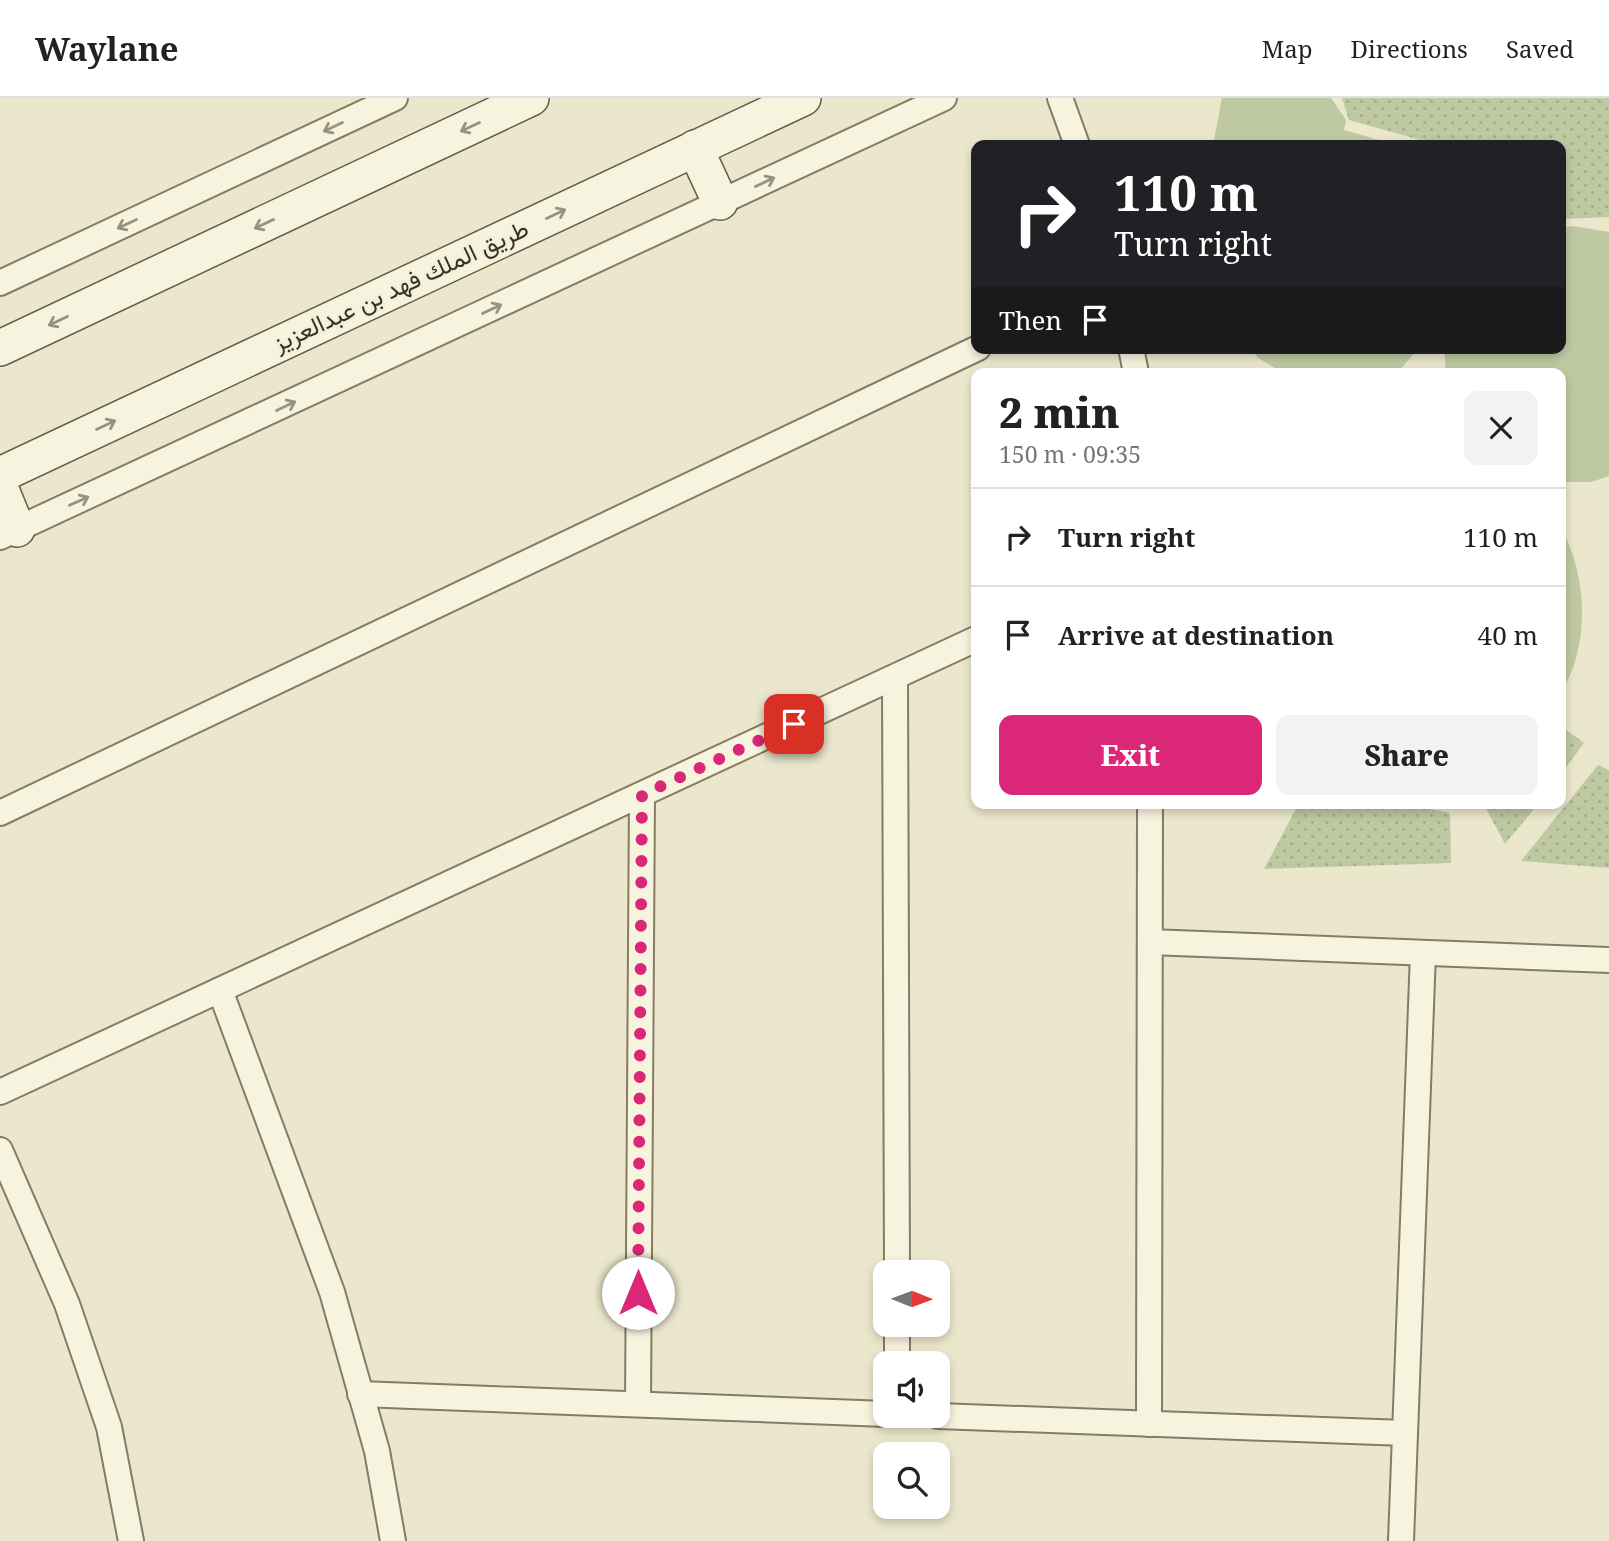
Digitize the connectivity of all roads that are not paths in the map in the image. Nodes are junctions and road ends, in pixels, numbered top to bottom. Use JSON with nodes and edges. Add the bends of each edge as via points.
{"nodes":[{"id":1,"x":395,"y":98,"type":"edge"},
{"id":2,"x":531,"y":98,"type":"edge"},
{"id":3,"x":803,"y":98,"type":"edge"},
{"id":4,"x":944,"y":98,"type":"edge"},
{"id":5,"x":1060,"y":98,"type":"edge"},
{"id":6,"x":1075,"y":140,"type":"edge"},
{"id":7,"x":695,"y":148,"type":"junction"},
{"id":8,"x":720,"y":202,"type":"junction"},
{"id":9,"x":0,"y":283,"type":"edge"},
{"id":10,"x":0,"y":348,"type":"edge"},
{"id":11,"x":971,"y":351,"type":"edge"},
{"id":12,"x":0,"y":475,"type":"edge"},
{"id":13,"x":0,"y":487,"type":"edge"},
{"id":14,"x":8,"y":533,"type":"edge"},
{"id":15,"x":971,"y":641,"type":"edge"},
{"id":16,"x":895,"y":677,"type":"junction"},
{"id":17,"x":642,"y":795,"type":"junction"},
{"id":18,"x":1150,"y":809,"type":"edge"},
{"id":19,"x":0,"y":813,"type":"edge"},
{"id":20,"x":1150,"y":942,"type":"junction"},
{"id":21,"x":1423,"y":953,"type":"junction"},
{"id":22,"x":1609,"y":960,"type":"edge"},
{"id":23,"x":220,"y":990,"type":"junction"},
{"id":24,"x":0,"y":1092,"type":"edge"},
{"id":25,"x":0,"y":1150,"type":"edge"},
{"id":26,"x":897,"y":1260,"type":"edge"},
{"id":27,"x":360,"y":1394,"type":"junction"},
{"id":28,"x":638,"y":1404,"type":"junction"},
{"id":29,"x":873,"y":1413,"type":"edge"},
{"id":30,"x":950,"y":1416,"type":"edge"},
{"id":31,"x":1149,"y":1424,"type":"junction"},
{"id":32,"x":1405,"y":1433,"type":"junction"},
{"id":33,"x":131,"y":1541,"type":"edge"},
{"id":34,"x":393,"y":1541,"type":"edge"},
{"id":35,"x":1401,"y":1541,"type":"edge"}],
"edges":[{"from":1,"to":9,"type":"street","one_way":true},
{"from":2,"to":10,"type":"street","one_way":true},
{"from":3,"to":7,"type":"street","name":"طريق الملك فهد بن عبدالعزيز"},
{"from":8,"to":4,"type":"street","one_way":true},
{"from":5,"to":6,"type":"street"},
{"from":7,"to":8,"type":"street"},
{"from":12,"to":7,"type":"street","name":"طريق الملك فهد بن عبدالعزيز","one_way":true},
{"from":14,"to":8,"type":"street","one_way":true},
{"from":11,"to":19,"type":"street"},
{"from":13,"to":14,"type":"street"},
{"from":15,"to":16,"type":"street"},
{"from":16,"to":17,"type":"street"},
{"from":16,"to":26,"type":"street"},
{"from":17,"to":23,"type":"street"},
{"from":17,"to":28,"type":"street"},
{"from":18,"to":20,"type":"street"},
{"from":20,"to":21,"type":"street"},
{"from":20,"to":31,"type":"street"},
{"from":21,"to":22,"type":"street"},
{"from":21,"to":32,"type":"street"},
{"from":23,"to":24,"type":"street"},
{"from":23,"to":27,"type":"street","via":[[332,1292]]},
{"from":25,"to":33,"type":"street","via":[[67,1304],[109,1427]]},
{"from":27,"to":28,"type":"street"},
{"from":27,"to":34,"type":"street","via":[[377,1451]]},
{"from":28,"to":29,"type":"street"},
{"from":30,"to":31,"type":"street"},
{"from":31,"to":32,"type":"street"},
{"from":32,"to":35,"type":"street"}]}
